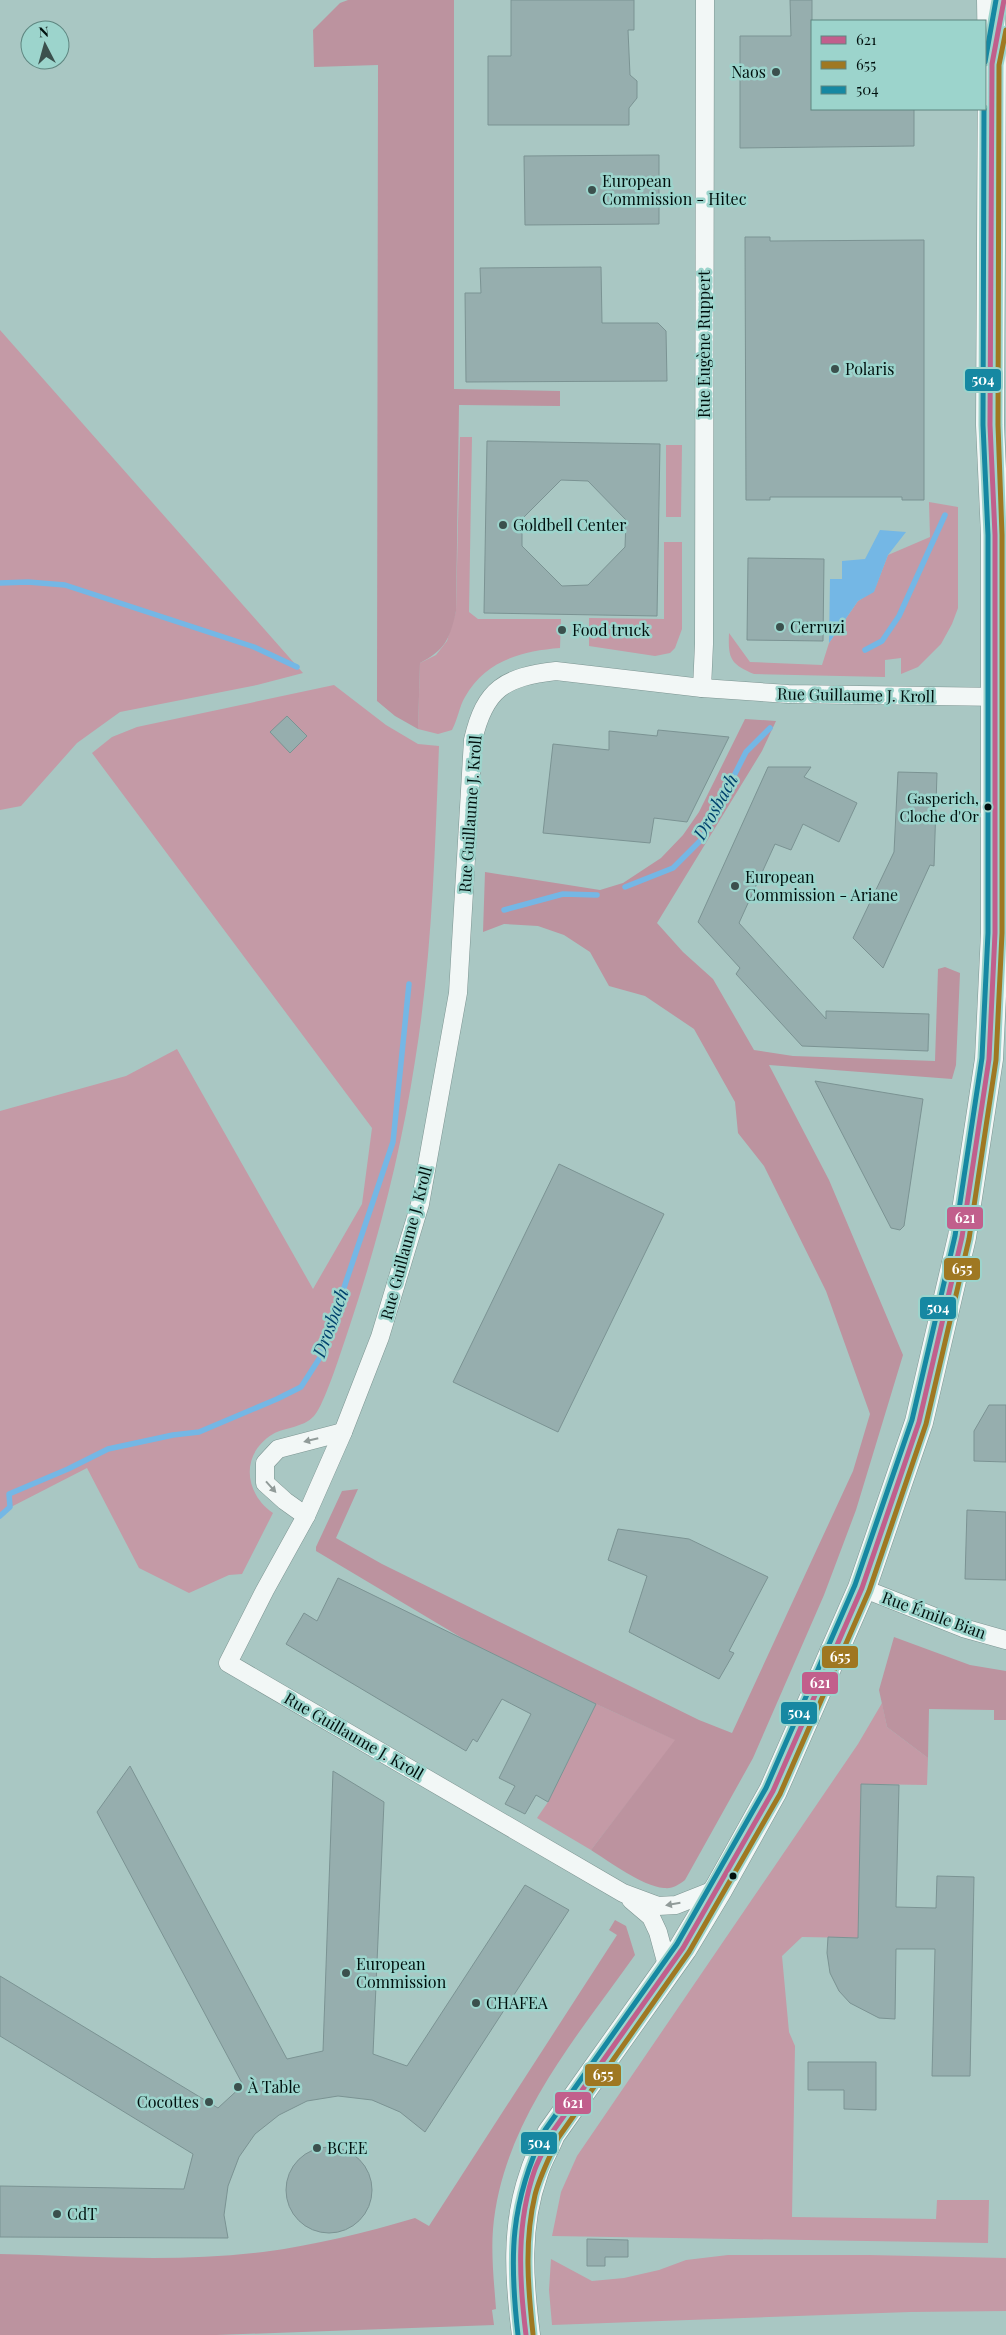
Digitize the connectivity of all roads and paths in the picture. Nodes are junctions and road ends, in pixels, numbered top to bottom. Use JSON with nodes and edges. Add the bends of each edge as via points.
{"nodes":[{"id":1,"x":705,"y":0,"type":"edge"},
{"id":2,"x":991,"y":0,"type":"edge"},
{"id":3,"x":1004,"y":0,"type":"edge"},
{"id":4,"x":992,"y":64,"type":"junction"},
{"id":5,"x":702,"y":688,"type":"junction"},
{"id":6,"x":1000,"y":697,"type":"edge"},
{"id":7,"x":344,"y":1432,"type":"junction"},
{"id":8,"x":306,"y":1516,"type":"junction"},
{"id":9,"x":862,"y":1588,"type":"junction"},
{"id":10,"x":1006,"y":1640,"type":"edge"},
{"id":11,"x":719,"y":1888,"type":"junction"},
{"id":12,"x":623,"y":1893,"type":"junction"},
{"id":13,"x":668,"y":1969,"type":"junction"},
{"id":14,"x":524,"y":2323,"type":"edge"}],
"edges":[{"from":1,"to":5,"type":"street","name":"Rue Eugène Ruppert"},
{"from":2,"to":4,"type":"main road"},
{"from":3,"to":4,"type":"main road"},
{"from":4,"to":6,"type":"main road","via":[[990,425]]},
{"from":5,"to":6,"type":"street","name":"Rue Guillaume J. Kroll","via":[[788,694]]},
{"from":5,"to":7,"type":"street","name":"Rue Guillaume J. Kroll","via":[[556,671],[512,679],[484,706],[473,740],[458,993],[435,1132],[420,1204],[380,1337]]},
{"from":6,"to":9,"type":"main road","via":[[995,933],[987,1068],[962,1237],[920,1422]]},
{"from":7,"to":8,"type":"street","name":"Rue Guillaume J. Kroll"},
{"from":7,"to":8,"type":"street","one_way":true,"via":[[278,1448],[264,1463],[265,1483]]},
{"from":8,"to":12,"type":"street","name":"Rue Guillaume J. Kroll","via":[[228,1663]]},
{"from":9,"to":10,"type":"street","name":"Rue Émile Bian","via":[[964,1628]]},
{"from":9,"to":11,"type":"main road","via":[[773,1790]]},
{"from":11,"to":12,"type":"street","name":"Rue Guillaume J. Kroll","one_way":true,"via":[[676,1905],[658,1906]]},
{"from":11,"to":13,"type":"main road"},
{"from":12,"to":13,"type":"street","name":"Rue Guillaume J. Kroll","via":[[651,1917]]},
{"from":13,"to":14,"type":"main road","via":[[551,2134],[534,2172],[525,2203],[521,2237],[519,2272]]}]}
